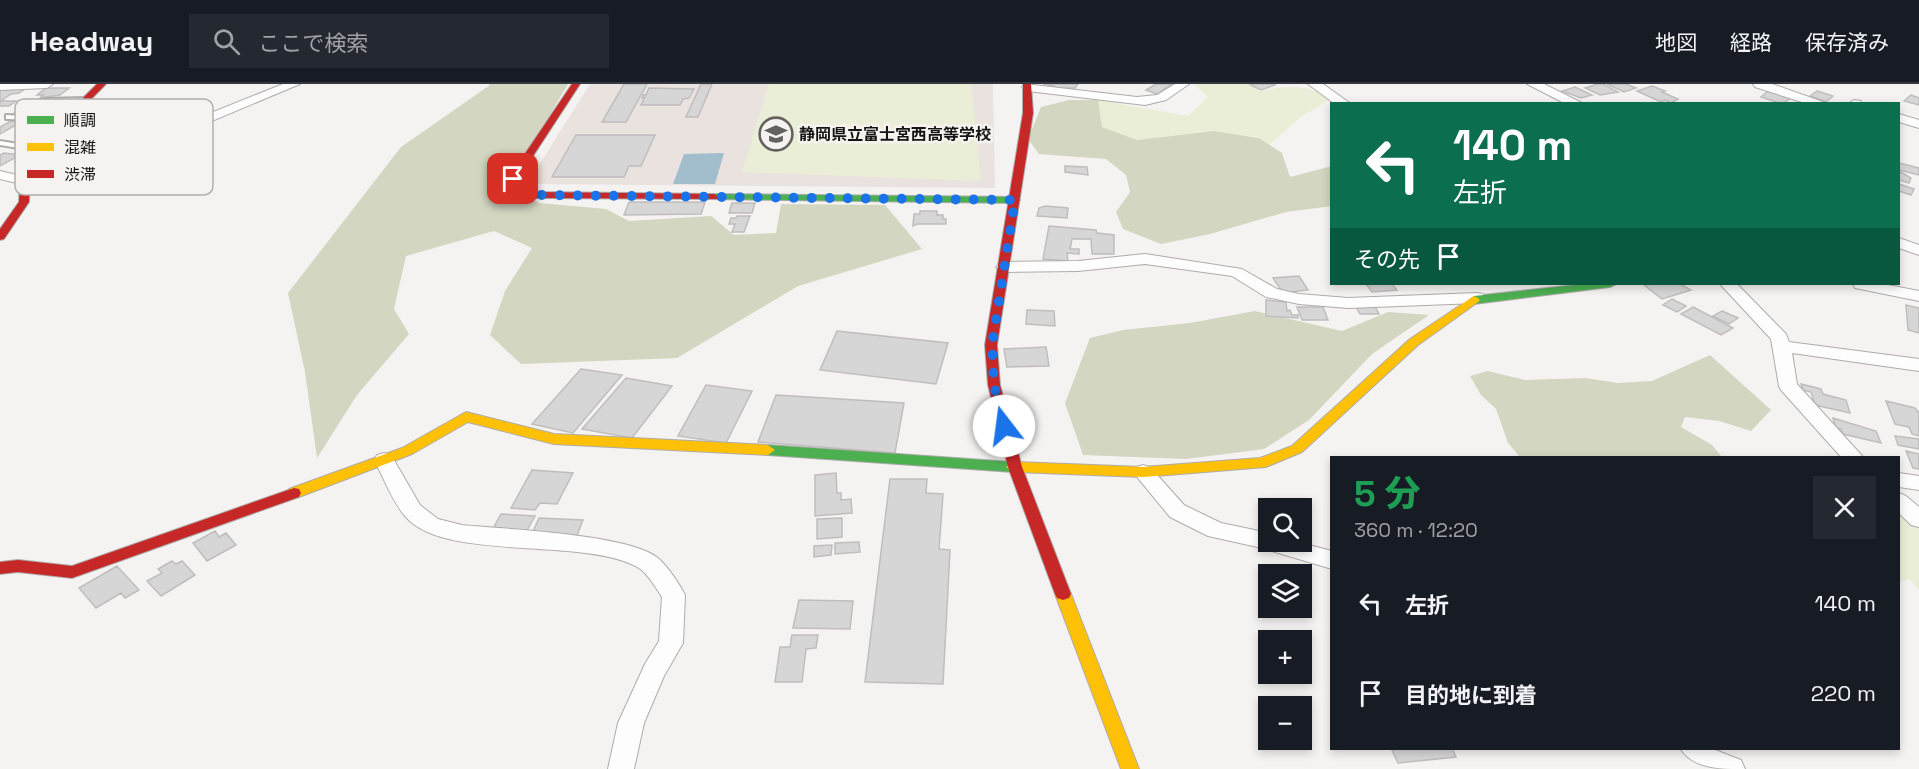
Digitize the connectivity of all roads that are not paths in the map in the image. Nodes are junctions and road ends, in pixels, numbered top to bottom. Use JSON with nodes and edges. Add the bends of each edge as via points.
{"nodes":[{"id":1,"x":47,"y":84,"type":"edge"},
{"id":2,"x":102,"y":84,"type":"edge"},
{"id":3,"x":294,"y":84,"type":"edge"},
{"id":4,"x":576,"y":84,"type":"edge"},
{"id":5,"x":1183,"y":84,"type":"edge"},
{"id":6,"x":1314,"y":84,"type":"edge"},
{"id":7,"x":1565,"y":84,"type":"edge"},
{"id":8,"x":1759,"y":84,"type":"edge"},
{"id":9,"x":1027,"y":85,"type":"edge"},
{"id":10,"x":0,"y":86,"type":"edge"},
{"id":11,"x":1539,"y":87,"type":"edge"},
{"id":12,"x":87,"y":99,"type":"edge"},
{"id":13,"x":1342,"y":102,"type":"edge"},
{"id":14,"x":1569,"y":102,"type":"edge"},
{"id":15,"x":1817,"y":102,"type":"edge"},
{"id":16,"x":9,"y":117,"type":"dead end"},
{"id":17,"x":15,"y":117,"type":"edge"},
{"id":18,"x":213,"y":117,"type":"edge"},
{"id":19,"x":1900,"y":118,"type":"edge"},
{"id":20,"x":1919,"y":124,"type":"edge"},
{"id":21,"x":0,"y":143,"type":"edge"},
{"id":22,"x":15,"y":145,"type":"edge"},
{"id":23,"x":15,"y":174,"type":"edge"},
{"id":24,"x":0,"y":175,"type":"edge"},
{"id":25,"x":25,"y":195,"type":"edge"},
{"id":26,"x":1015,"y":200,"type":"junction"},
{"id":27,"x":0,"y":237,"type":"edge"},
{"id":28,"x":1900,"y":243,"type":"edge"},
{"id":29,"x":1919,"y":250,"type":"edge"},
{"id":30,"x":1004,"y":267,"type":"junction"},
{"id":31,"x":1600,"y":285,"type":"edge"},
{"id":32,"x":1729,"y":285,"type":"edge"},
{"id":33,"x":1866,"y":285,"type":"edge"},
{"id":34,"x":1919,"y":296,"type":"edge"},
{"id":35,"x":1477,"y":298,"type":"junction"},
{"id":36,"x":1781,"y":346,"type":"junction"},
{"id":37,"x":1919,"y":365,"type":"edge"},
{"id":38,"x":1852,"y":456,"type":"edge"},
{"id":39,"x":384,"y":460,"type":"junction"},
{"id":40,"x":1015,"y":467,"type":"junction"},
{"id":41,"x":1143,"y":472,"type":"junction"},
{"id":42,"x":1900,"y":480,"type":"edge"},
{"id":43,"x":1919,"y":483,"type":"edge"},
{"id":44,"x":1900,"y":502,"type":"edge"},
{"id":45,"x":1919,"y":519,"type":"edge"},
{"id":46,"x":1258,"y":539,"type":"edge"},
{"id":47,"x":1306,"y":552,"type":"edge"},
{"id":48,"x":1330,"y":559,"type":"edge"},
{"id":49,"x":0,"y":568,"type":"edge"},
{"id":50,"x":1695,"y":750,"type":"edge"},
{"id":51,"x":621,"y":769,"type":"edge"},
{"id":52,"x":1131,"y":769,"type":"edge"},
{"id":53,"x":1732,"y":769,"type":"edge"}],
"edges":[{"from":1,"to":10,"type":"street"},
{"from":2,"to":12,"type":"street"},
{"from":3,"to":18,"type":"street"},
{"from":4,"to":26,"type":"street","via":[[513,179],[519,190],[535,195]]},
{"from":5,"to":9,"type":"street","via":[[1164,99],[1154,101]]},
{"from":6,"to":13,"type":"street"},
{"from":7,"to":11,"type":"street"},
{"from":8,"to":15,"type":"street"},
{"from":9,"to":26,"type":"street","via":[[1028,113]]},
{"from":11,"to":14,"type":"street"},
{"from":16,"to":17,"type":"lane"},
{"from":19,"to":20,"type":"street"},
{"from":21,"to":22,"type":"lane"},
{"from":23,"to":24,"type":"street"},
{"from":25,"to":27,"type":"street"},
{"from":26,"to":30,"type":"street"},
{"from":28,"to":29,"type":"street"},
{"from":30,"to":35,"type":"street","via":[[1078,266],[1144,259],[1236,272],[1272,293],[1299,299],[1348,303]]},
{"from":30,"to":40,"type":"street","via":[[992,345],[993,375]]},
{"from":31,"to":35,"type":"street"},
{"from":32,"to":36,"type":"street","via":[[1779,338]]},
{"from":33,"to":34,"type":"street"},
{"from":35,"to":41,"type":"street","via":[[1414,342],[1297,449],[1261,463]]},
{"from":36,"to":37,"type":"street"},
{"from":36,"to":38,"type":"street","via":[[1788,386]]},
{"from":39,"to":40,"type":"street","via":[[466,417],[554,439]]},
{"from":39,"to":49,"type":"street","via":[[72,572]]},
{"from":39,"to":51,"type":"street","via":[[414,511],[432,526],[462,533],[614,549],[649,562],[674,595],[671,643],[631,723]]},
{"from":40,"to":41,"type":"street"},
{"from":40,"to":52,"type":"street"},
{"from":41,"to":46,"type":"street","via":[[1177,511],[1216,531]]},
{"from":42,"to":43,"type":"street"},
{"from":44,"to":45,"type":"street"},
{"from":47,"to":48,"type":"street"},
{"from":50,"to":53,"type":"street","via":[[1701,757]]}]}
